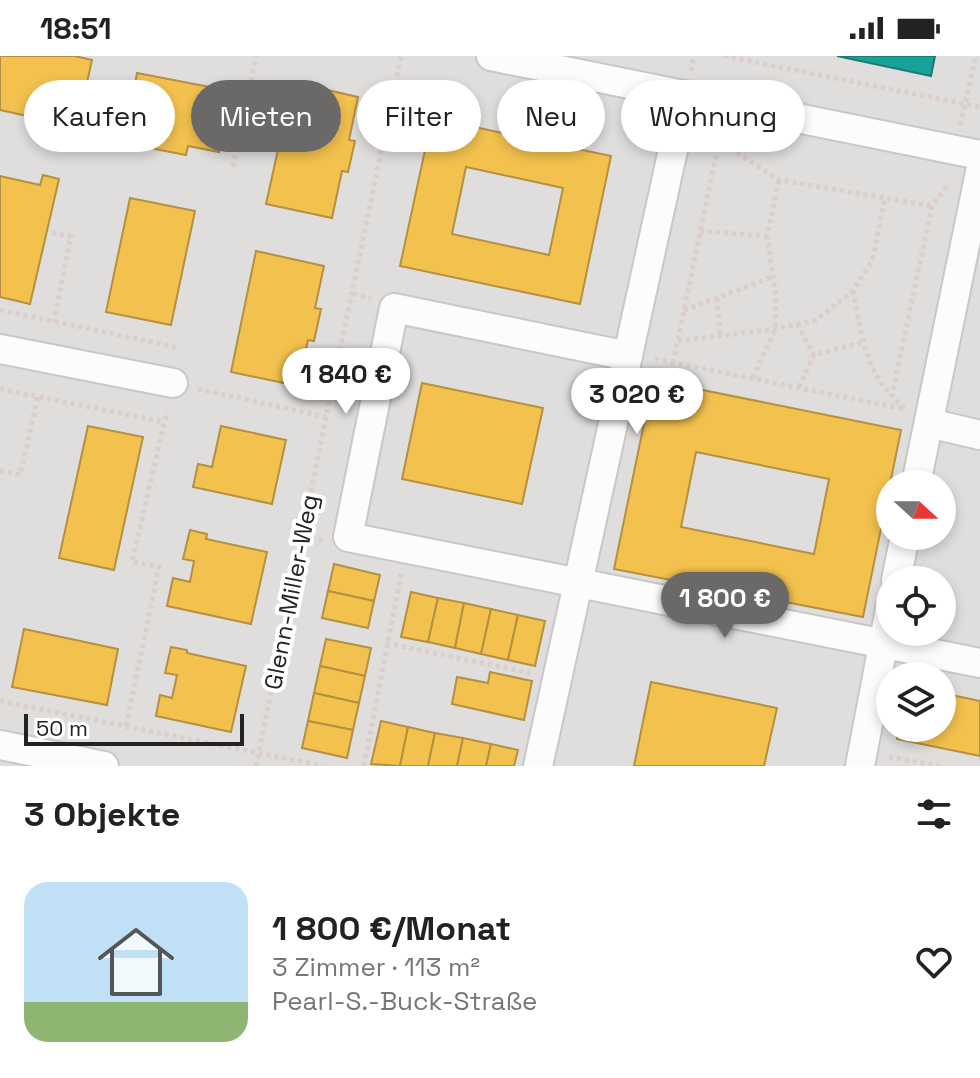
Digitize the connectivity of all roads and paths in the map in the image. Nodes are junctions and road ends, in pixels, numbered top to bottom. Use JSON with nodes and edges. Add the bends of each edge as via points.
{"nodes":[{"id":1,"x":256,"y":56,"type":"edge"},
{"id":2,"x":401,"y":56,"type":"edge"},
{"id":3,"x":491,"y":56,"type":"edge"},
{"id":4,"x":724,"y":56,"type":"edge"},
{"id":5,"x":621,"y":82,"type":"edge"},
{"id":6,"x":980,"y":107,"type":"edge"},
{"id":7,"x":805,"y":119,"type":"edge"},
{"id":8,"x":673,"y":152,"type":"edge"},
{"id":9,"x":980,"y":155,"type":"edge"},
{"id":10,"x":233,"y":167,"type":"dead end"},
{"id":11,"x":980,"y":172,"type":"edge"},
{"id":12,"x":779,"y":180,"type":"junction"},
{"id":13,"x":947,"y":188,"type":"dead end"},
{"id":14,"x":885,"y":198,"type":"junction"},
{"id":15,"x":932,"y":206,"type":"junction"},
{"id":16,"x":700,"y":231,"type":"junction"},
{"id":17,"x":52,"y":233,"type":"dead end"},
{"id":18,"x":767,"y":236,"type":"junction"},
{"id":19,"x":772,"y":277,"type":"junction"},
{"id":20,"x":853,"y":291,"type":"junction"},
{"id":21,"x":717,"y":298,"type":"junction"},
{"id":22,"x":0,"y":310,"type":"edge"},
{"id":23,"x":684,"y":310,"type":"junction"},
{"id":24,"x":54,"y":321,"type":"junction"},
{"id":25,"x":797,"y":324,"type":"junction"},
{"id":26,"x":775,"y":329,"type":"junction"},
{"id":27,"x":720,"y":335,"type":"junction"},
{"id":28,"x":677,"y":341,"type":"junction"},
{"id":29,"x":864,"y":342,"type":"junction"},
{"id":30,"x":180,"y":348,"type":"dead end"},
{"id":31,"x":0,"y":349,"type":"edge"},
{"id":32,"x":814,"y":355,"type":"junction"},
{"id":33,"x":628,"y":356,"type":"junction"},
{"id":34,"x":673,"y":363,"type":"junction"},
{"id":35,"x":753,"y":379,"type":"junction"},
{"id":36,"x":173,"y":383,"type":"junction"},
{"id":37,"x":799,"y":388,"type":"junction"},
{"id":38,"x":0,"y":389,"type":"edge"},
{"id":39,"x":892,"y":395,"type":"junction"},
{"id":40,"x":38,"y":396,"type":"junction"},
{"id":41,"x":904,"y":409,"type":"junction"},
{"id":42,"x":326,"y":417,"type":"junction"},
{"id":43,"x":164,"y":423,"type":"junction"},
{"id":44,"x":929,"y":423,"type":"junction"},
{"id":45,"x":980,"y":435,"type":"edge"},
{"id":46,"x":919,"y":470,"type":"edge"},
{"id":47,"x":0,"y":471,"type":"edge"},
{"id":48,"x":406,"y":549,"type":"junction"},
{"id":49,"x":578,"y":584,"type":"junction"},
{"id":50,"x":386,"y":643,"type":"junction"},
{"id":51,"x":876,"y":643,"type":"edge"},
{"id":52,"x":883,"y":646,"type":"edge"},
{"id":53,"x":893,"y":646,"type":"edge"},
{"id":54,"x":980,"y":663,"type":"edge"},
{"id":55,"x":557,"y":679,"type":"junction"},
{"id":56,"x":0,"y":701,"type":"edge"},
{"id":57,"x":126,"y":726,"type":"junction"},
{"id":58,"x":0,"y":745,"type":"edge"},
{"id":59,"x":259,"y":752,"type":"junction"},
{"id":60,"x":861,"y":759,"type":"edge"},
{"id":61,"x":104,"y":766,"type":"edge"},
{"id":62,"x":256,"y":766,"type":"edge"},
{"id":63,"x":323,"y":766,"type":"edge"},
{"id":64,"x":364,"y":766,"type":"edge"},
{"id":65,"x":538,"y":766,"type":"edge"},
{"id":66,"x":939,"y":766,"type":"edge"}],
"edges":[{"from":1,"to":10,"type":"path"},
{"from":2,"to":42,"type":"path","name":"Glenn-Miller-Weg"},
{"from":3,"to":5,"type":"street"},
{"from":4,"to":6,"type":"path"},
{"from":7,"to":9,"type":"street"},
{"from":8,"to":33,"type":"street"},
{"from":11,"to":44,"type":"street"},
{"from":12,"to":14,"type":"path"},
{"from":12,"to":16,"type":"path","via":[[719,141]]},
{"from":12,"to":18,"type":"path"},
{"from":13,"to":15,"type":"path"},
{"from":14,"to":15,"type":"path"},
{"from":14,"to":20,"type":"path","via":[[872,261]]},
{"from":15,"to":39,"type":"path"},
{"from":16,"to":18,"type":"path"},
{"from":16,"to":23,"type":"path"},
{"from":17,"to":24,"type":"path","via":[[71,236]]},
{"from":18,"to":19,"type":"path"},
{"from":19,"to":21,"type":"path"},
{"from":19,"to":26,"type":"path"},
{"from":20,"to":25,"type":"path","via":[[816,320]]},
{"from":20,"to":29,"type":"path"},
{"from":21,"to":23,"type":"path"},
{"from":21,"to":27,"type":"path"},
{"from":22,"to":24,"type":"path"},
{"from":23,"to":28,"type":"path"},
{"from":24,"to":30,"type":"path"},
{"from":25,"to":26,"type":"path"},
{"from":25,"to":32,"type":"path"},
{"from":26,"to":27,"type":"path"},
{"from":26,"to":35,"type":"path"},
{"from":27,"to":28,"type":"path"},
{"from":28,"to":34,"type":"path"},
{"from":29,"to":32,"type":"path"},
{"from":29,"to":39,"type":"path","via":[[880,385]]},
{"from":31,"to":36,"type":"street"},
{"from":32,"to":37,"type":"path"},
{"from":33,"to":34,"type":"path"},
{"from":33,"to":48,"type":"street","via":[[394,308],[348,537]]},
{"from":33,"to":49,"type":"street"},
{"from":34,"to":35,"type":"path"},
{"from":35,"to":37,"type":"path"},
{"from":36,"to":42,"type":"path"},
{"from":36,"to":43,"type":"path"},
{"from":37,"to":41,"type":"path"},
{"from":38,"to":40,"type":"path"},
{"from":39,"to":41,"type":"path"},
{"from":40,"to":43,"type":"path"},
{"from":40,"to":47,"type":"path","via":[[20,475]]},
{"from":41,"to":44,"type":"path"},
{"from":42,"to":59,"type":"path","name":"Glenn-Miller-Weg"},
{"from":43,"to":57,"type":"path","via":[[132,562],[159,567]]},
{"from":44,"to":45,"type":"street"},
{"from":44,"to":46,"type":"street"},
{"from":48,"to":49,"type":"street"},
{"from":48,"to":50,"type":"path"},
{"from":49,"to":51,"type":"street"},
{"from":49,"to":55,"type":"street"},
{"from":50,"to":55,"type":"path"},
{"from":50,"to":64,"type":"path"},
{"from":52,"to":60,"type":"street"},
{"from":53,"to":54,"type":"street"},
{"from":55,"to":65,"type":"street"},
{"from":56,"to":57,"type":"path"},
{"from":57,"to":59,"type":"path"},
{"from":58,"to":61,"type":"street"},
{"from":59,"to":62,"type":"path","name":"Glenn-Miller-Weg"},
{"from":59,"to":63,"type":"path"},
{"from":60,"to":66,"type":"path"}]}
